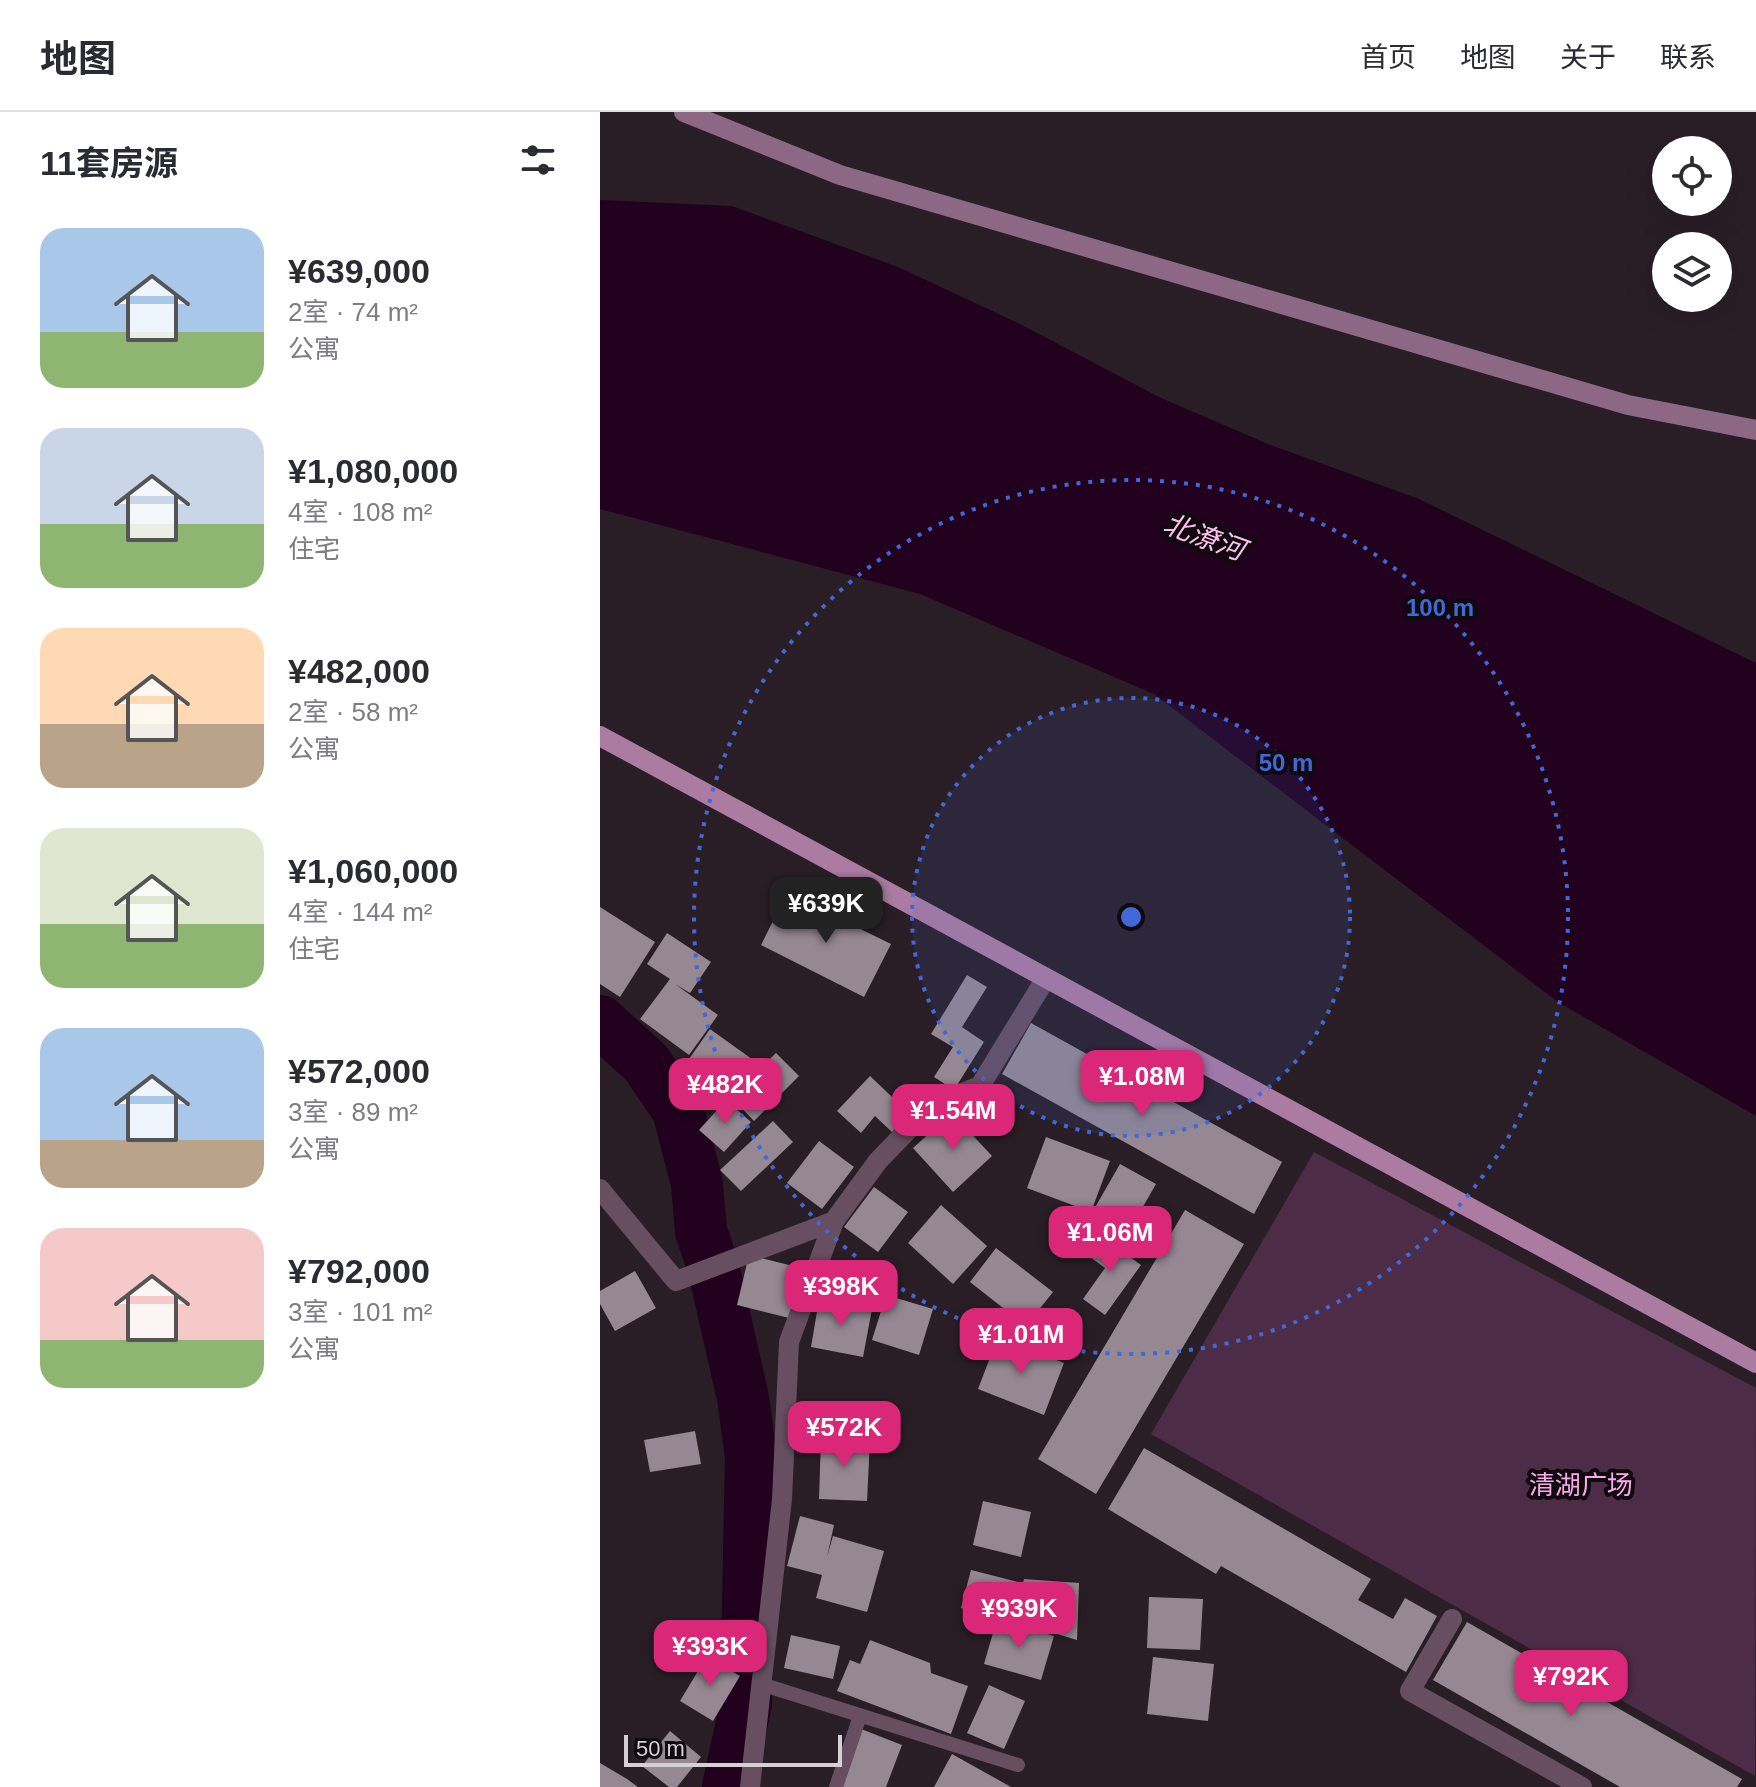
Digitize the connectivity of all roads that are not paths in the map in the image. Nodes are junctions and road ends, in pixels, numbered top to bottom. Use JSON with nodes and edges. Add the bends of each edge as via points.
{"nodes":[{"id":1,"x":684,"y":112,"type":"edge"},
{"id":2,"x":1756,"y":430,"type":"edge"},
{"id":3,"x":600,"y":736,"type":"edge"},
{"id":4,"x":1046,"y":978,"type":"junction"},
{"id":5,"x":600,"y":1189,"type":"edge"},
{"id":6,"x":834,"y":1221,"type":"junction"},
{"id":7,"x":1756,"y":1363,"type":"edge"},
{"id":8,"x":1452,"y":1619,"type":"dead end"},
{"id":9,"x":761,"y":1684,"type":"junction"},
{"id":10,"x":860,"y":1716,"type":"junction"},
{"id":11,"x":1018,"y":1765,"type":"dead end"},
{"id":12,"x":750,"y":1787,"type":"edge"},
{"id":13,"x":836,"y":1787,"type":"edge"},
{"id":14,"x":1582,"y":1787,"type":"edge"}],
"edges":[{"from":1,"to":2,"type":"street","via":[[855,180],[1628,405]]},
{"from":3,"to":4,"type":"main road"},
{"from":4,"to":6,"type":"street","via":[[980,1086],[933,1104],[878,1161]]},
{"from":4,"to":7,"type":"main road"},
{"from":5,"to":6,"type":"street","via":[[676,1281]]},
{"from":6,"to":9,"type":"street","via":[[789,1342],[782,1499]]},
{"from":8,"to":14,"type":"street","via":[[1410,1691]]},
{"from":9,"to":10,"type":"lane"},
{"from":9,"to":12,"type":"street"},
{"from":10,"to":11,"type":"lane"},
{"from":10,"to":13,"type":"lane"}]}
